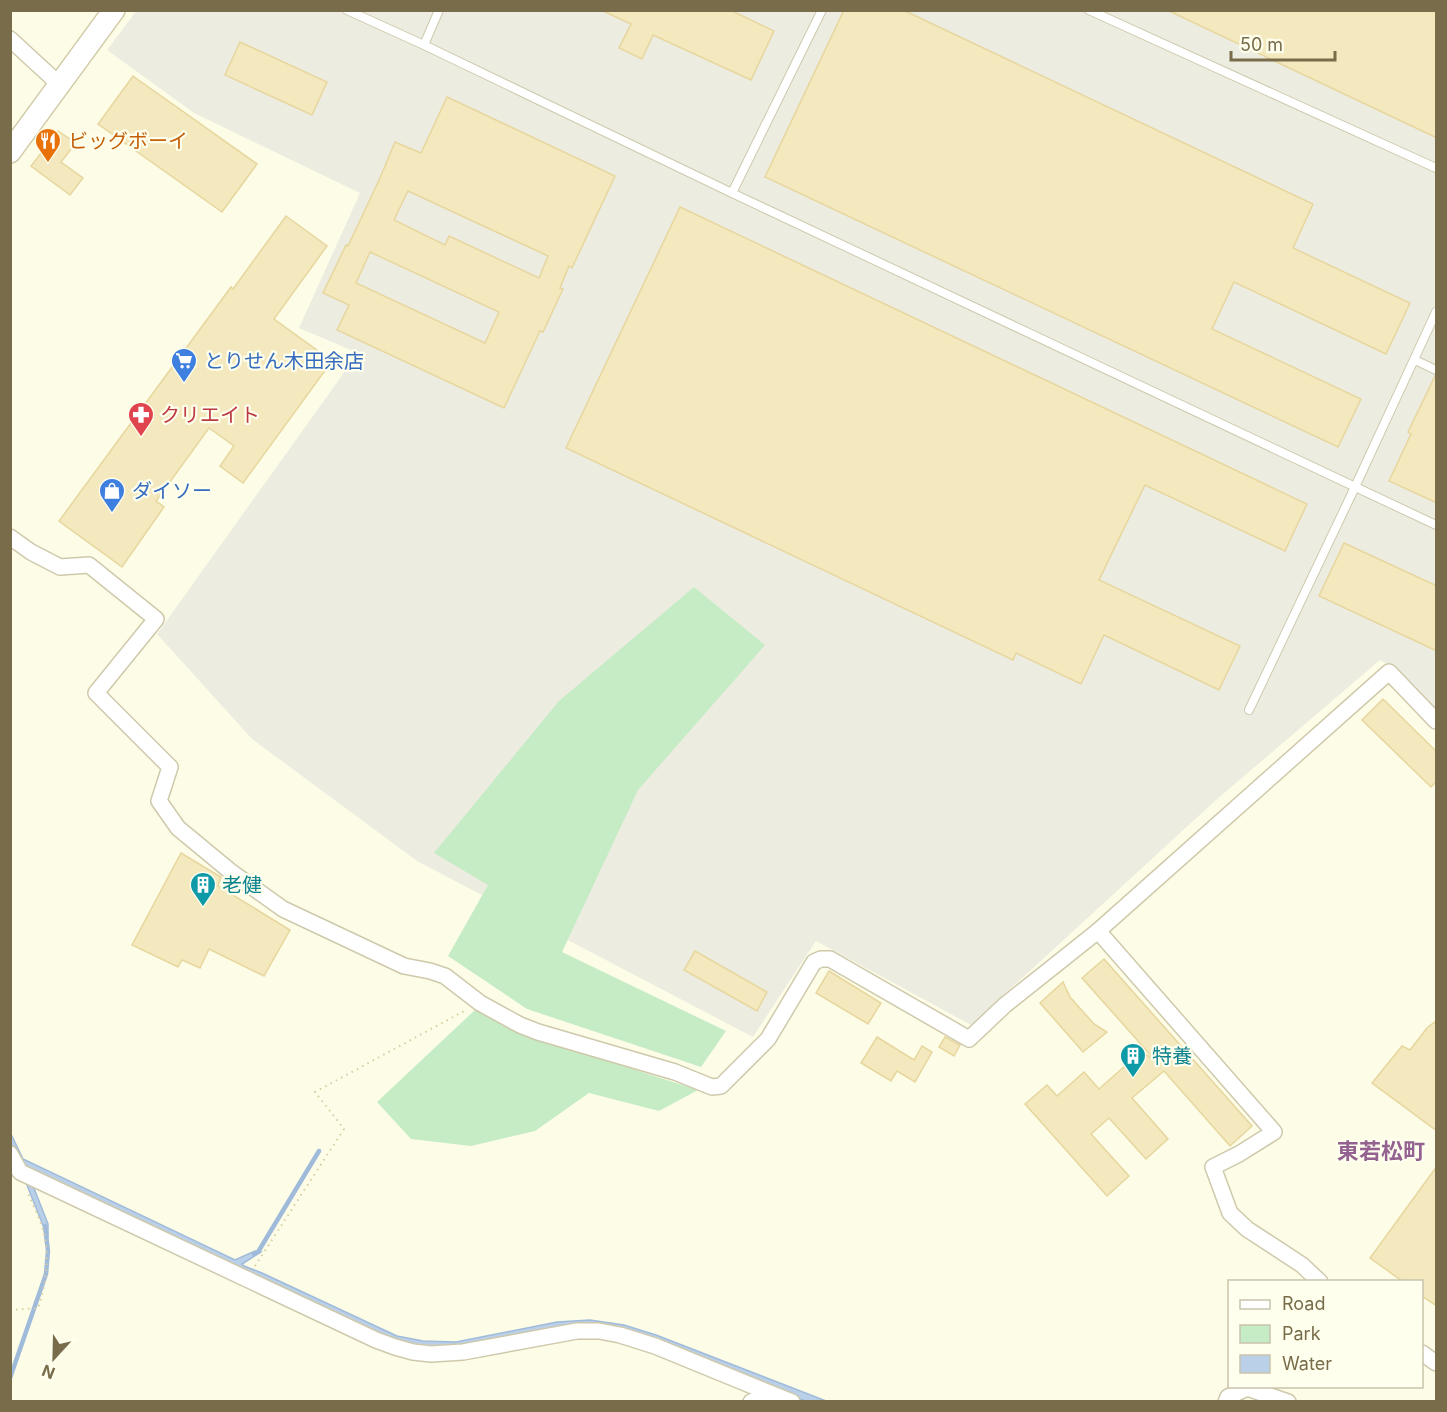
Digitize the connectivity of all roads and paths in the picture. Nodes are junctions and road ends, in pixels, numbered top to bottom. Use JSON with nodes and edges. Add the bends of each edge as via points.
{"nodes":[{"id":1,"x":114,"y":10,"type":"edge"},
{"id":2,"x":347,"y":10,"type":"edge"},
{"id":3,"x":439,"y":10,"type":"edge"},
{"id":4,"x":822,"y":10,"type":"edge"},
{"id":5,"x":1089,"y":10,"type":"edge"},
{"id":6,"x":10,"y":39,"type":"edge"},
{"id":7,"x":424,"y":45,"type":"junction"},
{"id":8,"x":60,"y":85,"type":"junction"},
{"id":9,"x":10,"y":152,"type":"edge"},
{"id":10,"x":1437,"y":168,"type":"edge"},
{"id":11,"x":732,"y":193,"type":"junction"},
{"id":12,"x":1437,"y":312,"type":"edge"},
{"id":13,"x":1415,"y":360,"type":"junction"},
{"id":14,"x":1437,"y":370,"type":"edge"},
{"id":15,"x":1355,"y":487,"type":"junction"},
{"id":16,"x":1437,"y":525,"type":"edge"},
{"id":17,"x":10,"y":537,"type":"edge"},
{"id":18,"x":1249,"y":710,"type":"dead end"},
{"id":19,"x":1437,"y":721,"type":"edge"},
{"id":20,"x":1098,"y":931,"type":"junction"},
{"id":21,"x":480,"y":1003,"type":"junction"},
{"id":22,"x":10,"y":1154,"type":"edge"},
{"id":23,"x":20,"y":1172,"type":"junction"},
{"id":24,"x":247,"y":1278,"type":"junction"},
{"id":25,"x":1319,"y":1280,"type":"edge"},
{"id":26,"x":10,"y":1310,"type":"edge"},
{"id":27,"x":1423,"y":1354,"type":"edge"},
{"id":28,"x":1437,"y":1363,"type":"edge"},
{"id":29,"x":751,"y":1401,"type":"edge"},
{"id":30,"x":791,"y":1401,"type":"edge"},
{"id":31,"x":1226,"y":1401,"type":"edge"},
{"id":32,"x":1288,"y":1401,"type":"edge"}],
"edges":[{"from":1,"to":8,"type":"street"},
{"from":2,"to":7,"type":"lane"},
{"from":3,"to":7,"type":"lane"},
{"from":4,"to":11,"type":"lane"},
{"from":5,"to":10,"type":"lane"},
{"from":6,"to":8,"type":"street"},
{"from":7,"to":11,"type":"lane"},
{"from":8,"to":9,"type":"street"},
{"from":11,"to":15,"type":"lane"},
{"from":12,"to":13,"type":"lane"},
{"from":13,"to":14,"type":"lane"},
{"from":13,"to":15,"type":"lane"},
{"from":15,"to":16,"type":"lane"},
{"from":15,"to":18,"type":"lane"},
{"from":17,"to":21,"type":"street","via":[[60,567],[89,565],[156,618],[96,693],[170,767],[159,801],[178,828],[284,909],[404,966],[445,976]]},
{"from":19,"to":20,"type":"street","via":[[1389,672]]},
{"from":20,"to":21,"type":"street","via":[[969,1039],[830,959],[821,959],[814,962],[768,1039],[721,1086],[712,1087],[675,1072],[538,1032]]},
{"from":20,"to":25,"type":"street","via":[[1274,1132],[1213,1167],[1230,1213]]},
{"from":21,"to":24,"type":"path","via":[[315,1092],[344,1129]]},
{"from":22,"to":23,"type":"street"},
{"from":23,"to":24,"type":"street"},
{"from":23,"to":26,"type":"path","via":[[46,1244],[46,1273],[38,1308]]},
{"from":24,"to":30,"type":"street","via":[[376,1340],[413,1352],[463,1352],[578,1331],[599,1331],[655,1346]]},
{"from":27,"to":28,"type":"street"},
{"from":29,"to":30,"type":"street"},
{"from":31,"to":32,"type":"street","via":[[1247,1388]]}]}
